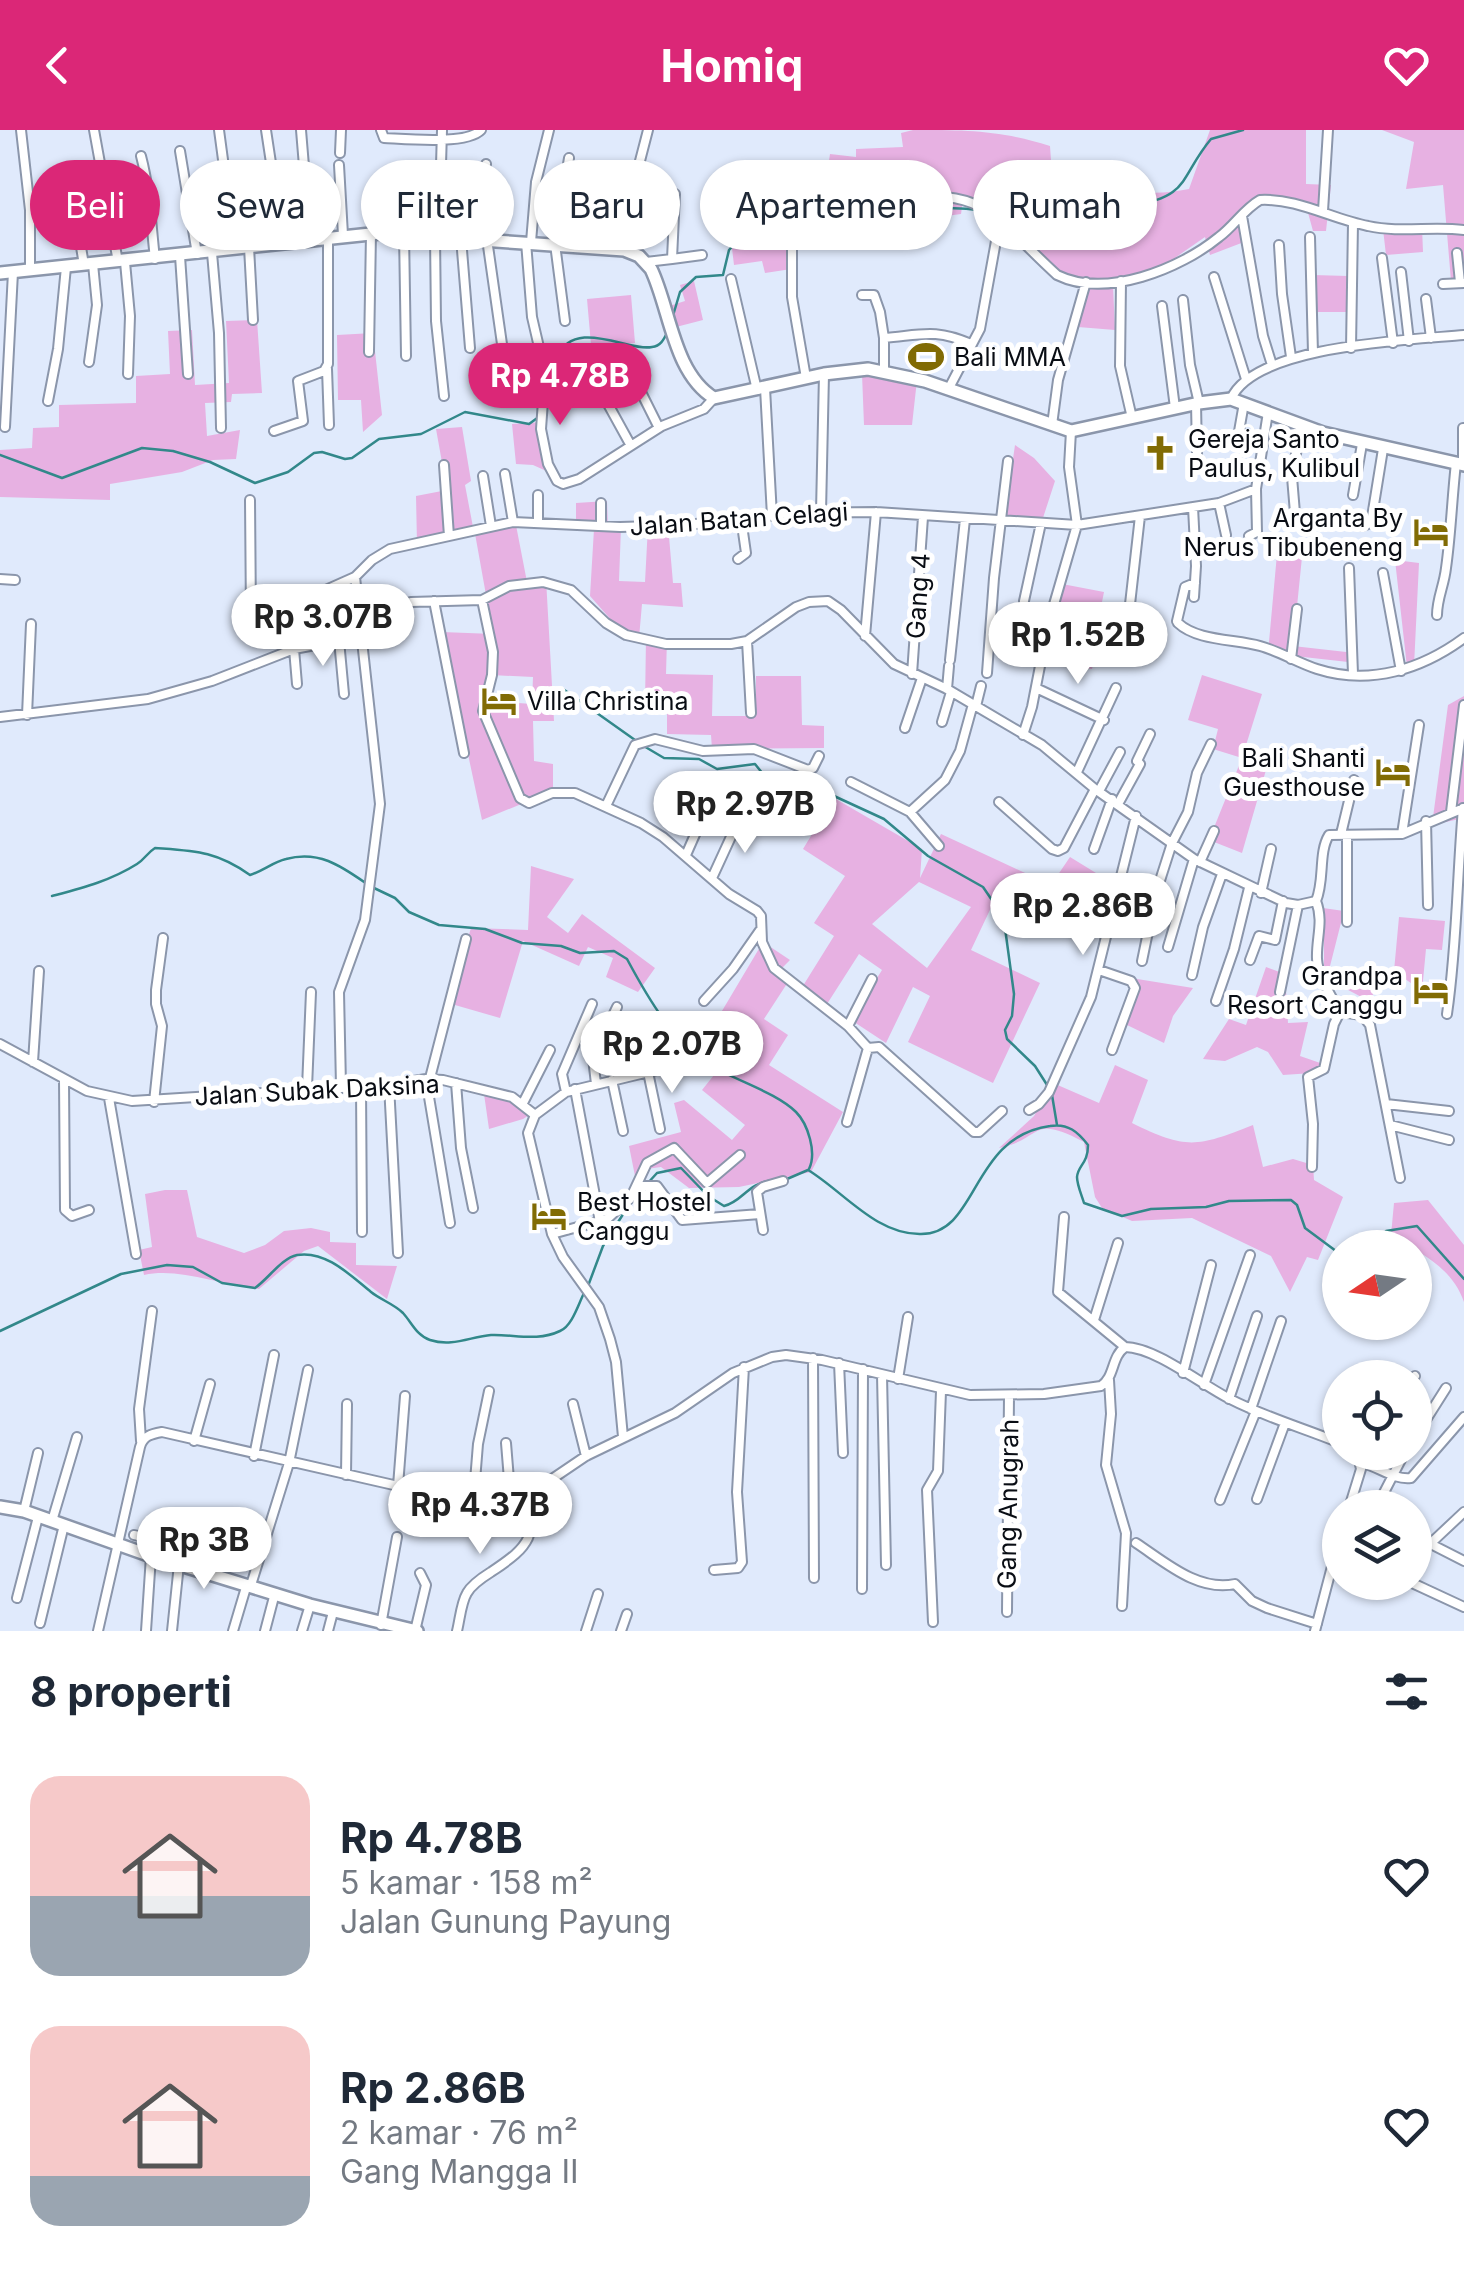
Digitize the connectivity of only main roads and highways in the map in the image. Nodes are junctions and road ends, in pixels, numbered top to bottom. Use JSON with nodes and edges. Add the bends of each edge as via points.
{"nodes":[{"id":1,"x":6,"y":273,"type":"edge"},
{"id":2,"x":1461,"y":464,"type":"edge"},
{"id":3,"x":0,"y":1506,"type":"edge"},
{"id":4,"x":416,"y":1631,"type":"edge"}],
"edges":[{"from":1,"to":2,"type":"main road","via":[[371,233],[624,250],[646,262],[692,374],[714,398],[824,374],[884,371],[1071,430],[1231,400],[1362,444]]},
{"from":3,"to":4,"type":"main road","via":[[332,1612]]}]}
